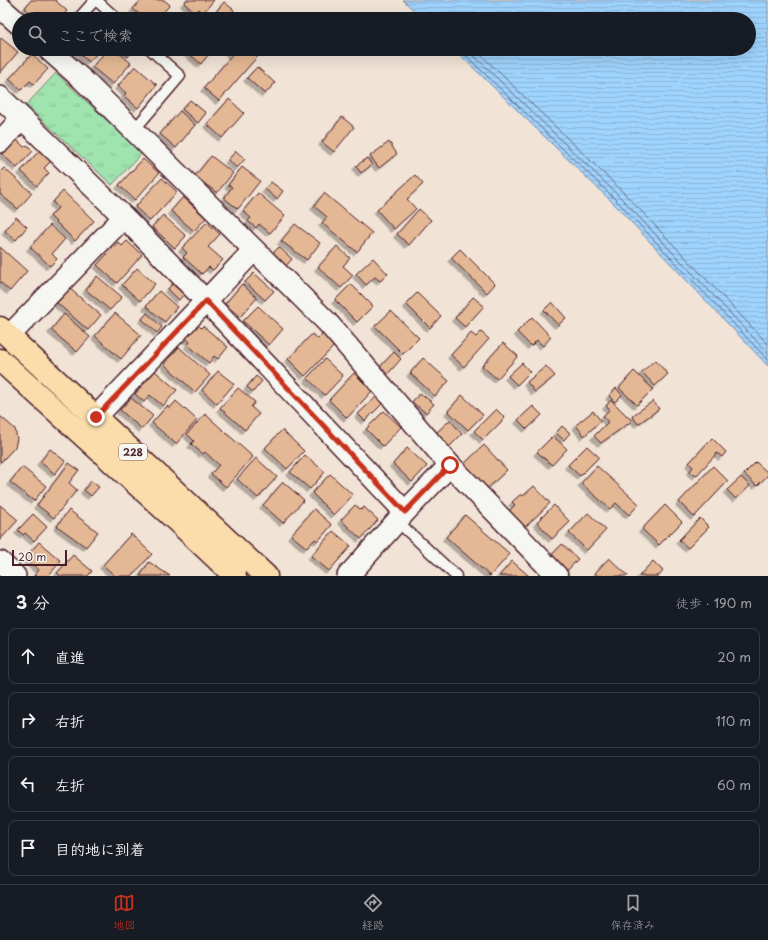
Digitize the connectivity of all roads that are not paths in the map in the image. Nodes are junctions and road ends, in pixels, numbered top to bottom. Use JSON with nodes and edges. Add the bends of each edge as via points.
{"nodes":[{"id":1,"x":95,"y":0,"type":"edge"},
{"id":2,"x":0,"y":7,"type":"edge"},
{"id":3,"x":84,"y":12,"type":"edge"},
{"id":4,"x":109,"y":12,"type":"edge"},
{"id":5,"x":12,"y":18,"type":"edge"},
{"id":6,"x":57,"y":56,"type":"edge"},
{"id":7,"x":158,"y":56,"type":"edge"},
{"id":8,"x":0,"y":97,"type":"edge"},
{"id":9,"x":22,"y":118,"type":"junction"},
{"id":10,"x":134,"y":130,"type":"junction"},
{"id":11,"x":0,"y":142,"type":"edge"},
{"id":12,"x":124,"y":217,"type":"junction"},
{"id":13,"x":254,"y":250,"type":"junction"},
{"id":14,"x":206,"y":301,"type":"junction"},
{"id":15,"x":5,"y":332,"type":"edge"},
{"id":16,"x":0,"y":360,"type":"edge"},
{"id":17,"x":96,"y":417,"type":"junction"},
{"id":18,"x":450,"y":465,"type":"junction"},
{"id":19,"x":401,"y":516,"type":"junction"},
{"id":20,"x":0,"y":562,"type":"edge"},
{"id":21,"x":15,"y":576,"type":"edge"},
{"id":22,"x":235,"y":576,"type":"edge"},
{"id":23,"x":266,"y":576,"type":"edge"},
{"id":24,"x":348,"y":576,"type":"edge"},
{"id":25,"x":456,"y":576,"type":"edge"},
{"id":26,"x":557,"y":576,"type":"edge"}],
"edges":[{"from":1,"to":3,"type":"lane"},
{"from":1,"to":4,"type":"lane"},
{"from":2,"to":5,"type":"street"},
{"from":6,"to":10,"type":"street"},
{"from":7,"to":10,"type":"lane","via":[[180,76]]},
{"from":8,"to":9,"type":"street"},
{"from":9,"to":11,"type":"street"},
{"from":9,"to":12,"type":"street"},
{"from":10,"to":13,"type":"street"},
{"from":12,"to":14,"type":"street"},
{"from":12,"to":15,"type":"street"},
{"from":13,"to":14,"type":"street"},
{"from":13,"to":18,"type":"street","via":[[327,322]]},
{"from":14,"to":17,"type":"street"},
{"from":14,"to":19,"type":"street"},
{"from":15,"to":17,"type":"highway","number":"228"},
{"from":16,"to":22,"type":"highway","number":"228"},
{"from":17,"to":23,"type":"highway","number":"228"},
{"from":18,"to":19,"type":"street"},
{"from":18,"to":26,"type":"street"},
{"from":19,"to":24,"type":"street"},
{"from":19,"to":25,"type":"lane"},
{"from":20,"to":21,"type":"street"}]}
